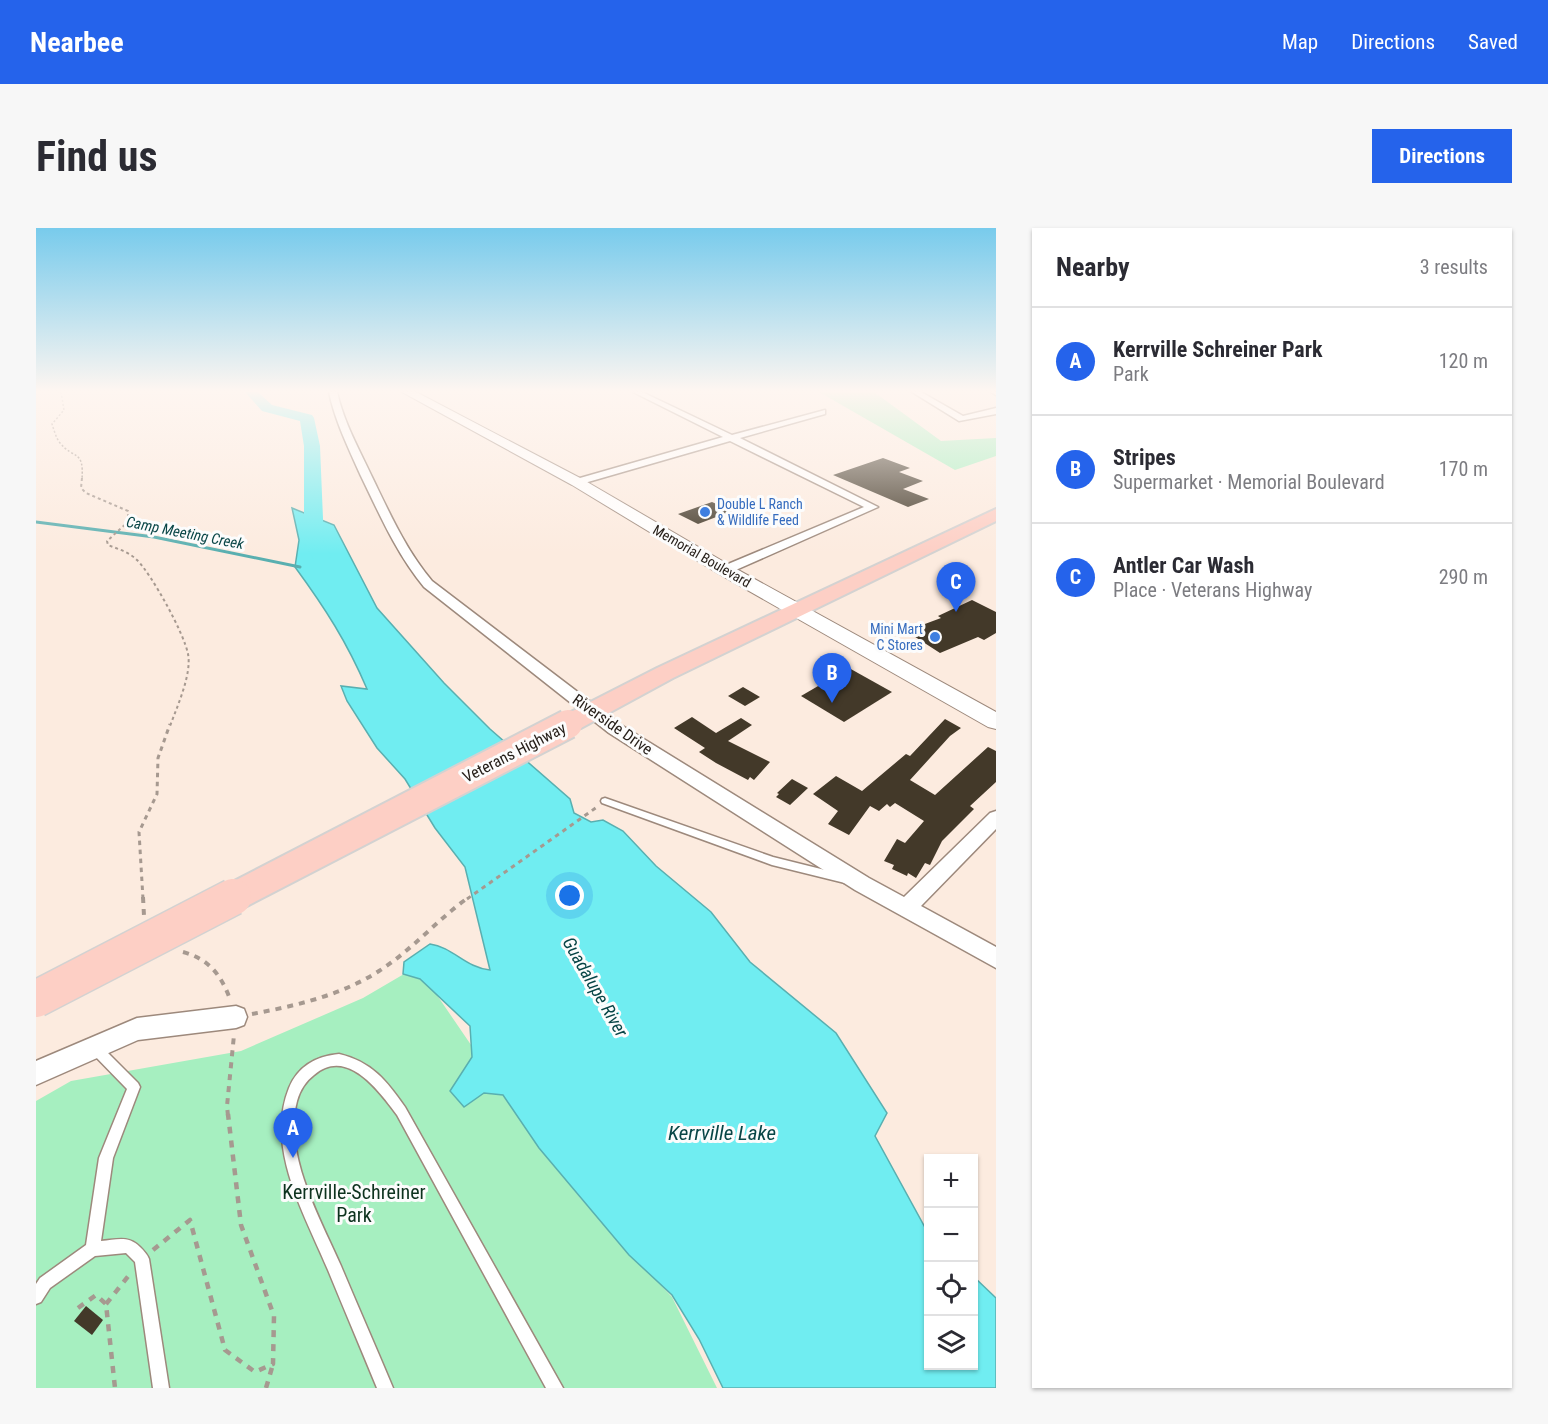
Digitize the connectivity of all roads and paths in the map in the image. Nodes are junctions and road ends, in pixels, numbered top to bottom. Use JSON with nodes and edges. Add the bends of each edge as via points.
{"nodes":[{"id":1,"x":64,"y":446,"type":"edge"},
{"id":2,"x":353,"y":446,"type":"edge"},
{"id":3,"x":510,"y":446,"type":"edge"},
{"id":4,"x":703,"y":446,"type":"edge"},
{"id":5,"x":749,"y":446,"type":"edge"},
{"id":6,"x":577,"y":482,"type":"junction"},
{"id":7,"x":996,"y":514,"type":"edge"},
{"id":8,"x":107,"y":541,"type":"dead end"},
{"id":9,"x":725,"y":570,"type":"junction"},
{"id":10,"x":796,"y":609,"type":"junction"},
{"id":11,"x":581,"y":716,"type":"junction"},
{"id":12,"x":996,"y":722,"type":"edge"},
{"id":13,"x":605,"y":801,"type":"dead end"},
{"id":14,"x":588,"y":813,"type":"dead end"},
{"id":15,"x":996,"y":818,"type":"edge"},
{"id":16,"x":862,"y":884,"type":"junction"},
{"id":17,"x":906,"y":908,"type":"junction"},
{"id":18,"x":996,"y":958,"type":"edge"},
{"id":19,"x":36,"y":999,"type":"edge"},
{"id":20,"x":236,"y":1017,"type":"joint"},
{"id":21,"x":95,"y":1047,"type":"junction"},
{"id":22,"x":36,"y":1073,"type":"edge"},
{"id":23,"x":93,"y":1249,"type":"junction"},
{"id":24,"x":142,"y":1259,"type":"junction"},
{"id":25,"x":36,"y":1297,"type":"edge"},
{"id":26,"x":106,"y":1305,"type":"junction"},
{"id":27,"x":78,"y":1308,"type":"dead end"},
{"id":28,"x":273,"y":1364,"type":"dead end"},
{"id":29,"x":115,"y":1388,"type":"edge"},
{"id":30,"x":161,"y":1388,"type":"edge"},
{"id":31,"x":266,"y":1388,"type":"edge"},
{"id":32,"x":385,"y":1388,"type":"edge"},
{"id":33,"x":555,"y":1388,"type":"edge"}],
"edges":[{"from":1,"to":8,"type":"path","via":[[82,464],[81,488],[96,500],[129,511],[128,522]]},
{"from":2,"to":11,"type":"street","name":"Riverside Drive","via":[[387,519],[421,577]]},
{"from":3,"to":6,"type":"main road","name":"Memorial Boulevard"},
{"from":4,"to":6,"type":"street"},
{"from":5,"to":9,"type":"street","via":[[873,507]]},
{"from":6,"to":9,"type":"main road","name":"Memorial Boulevard"},
{"from":7,"to":10,"type":"main road","name":"Veterans Highway"},
{"from":9,"to":10,"type":"main road","name":"Memorial Boulevard"},
{"from":10,"to":11,"type":"main road","name":"Veterans Highway"},
{"from":10,"to":12,"type":"main road","name":"Memorial Boulevard"},
{"from":11,"to":16,"type":"street","name":"Riverside Drive","via":[[615,729]]},
{"from":11,"to":19,"type":"main road","name":"Veterans Highway","bridge":true},
{"from":13,"to":16,"type":"lane","via":[[772,861]]},
{"from":14,"to":20,"type":"path","via":[[455,907],[397,958],[355,984],[295,1006]]},
{"from":15,"to":17,"type":"street"},
{"from":16,"to":17,"type":"street","name":"Riverside Drive"},
{"from":17,"to":18,"type":"street","name":"Riverside Drive"},
{"from":20,"to":21,"type":"street","via":[[137,1029]]},
{"from":21,"to":22,"type":"street"},
{"from":21,"to":23,"type":"lane","via":[[134,1087],[106,1158]]},
{"from":23,"to":24,"type":"lane","via":[[129,1246]]},
{"from":23,"to":25,"type":"lane","via":[[45,1283]]},
{"from":24,"to":26,"type":"path"},
{"from":24,"to":30,"type":"lane"},
{"from":26,"to":27,"type":"path","via":[[96,1295]]},
{"from":26,"to":29,"type":"path"},
{"from":28,"to":31,"type":"path"},
{"from":32,"to":33,"type":"lane","via":[[291,1159],[288,1114],[292,1095],[300,1078],[314,1066],[331,1060],[349,1062],[367,1072],[401,1111]]}]}
